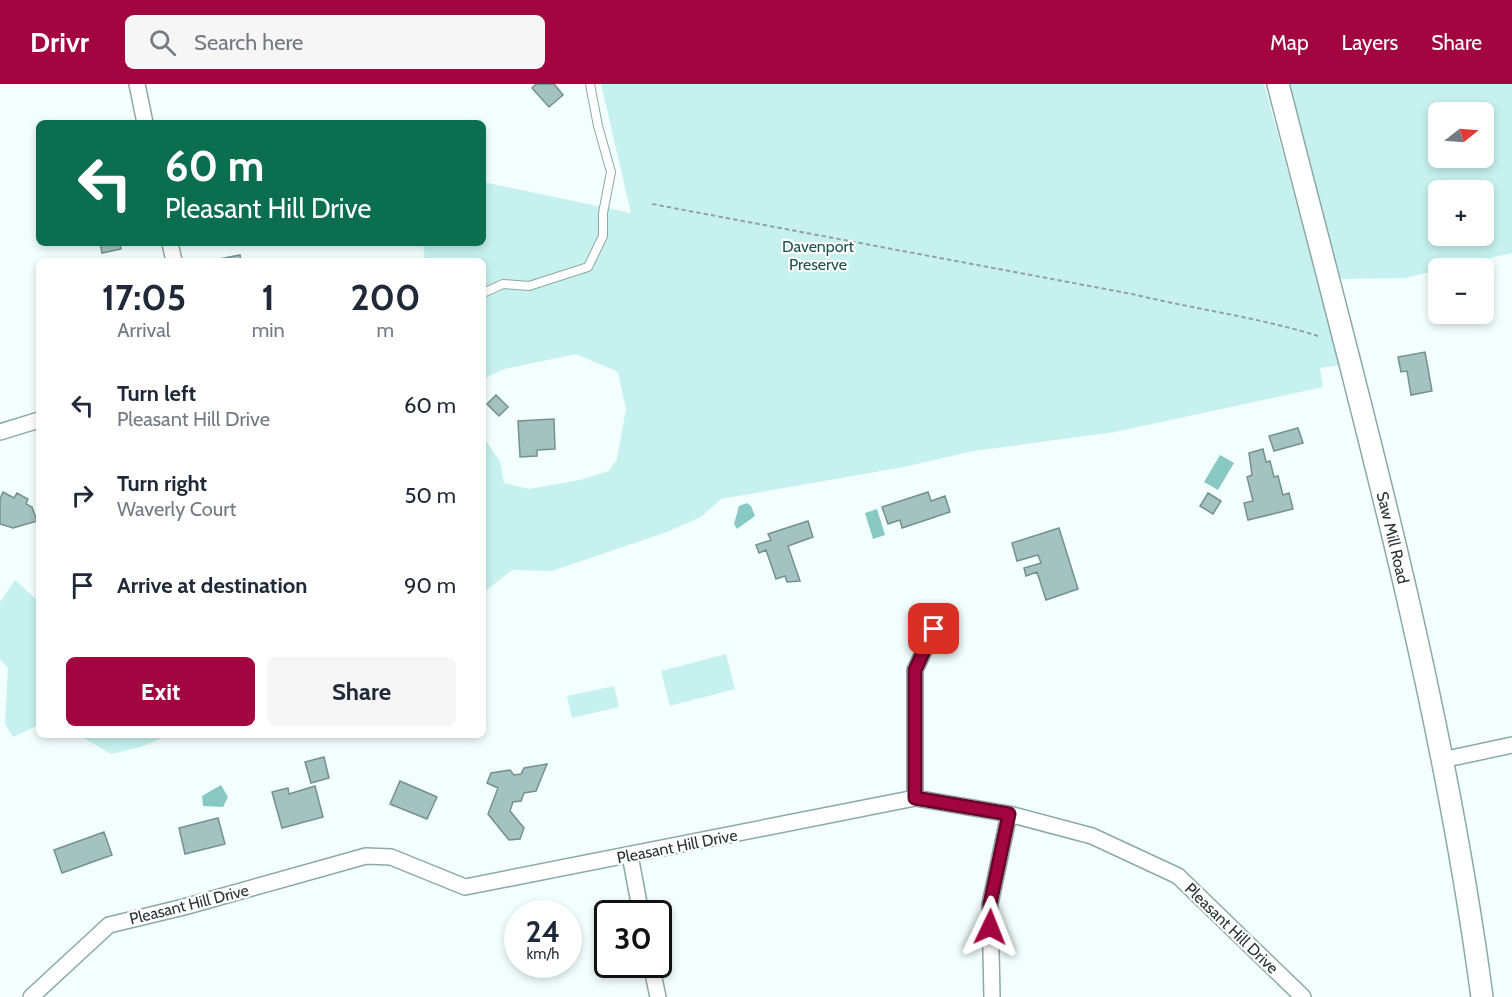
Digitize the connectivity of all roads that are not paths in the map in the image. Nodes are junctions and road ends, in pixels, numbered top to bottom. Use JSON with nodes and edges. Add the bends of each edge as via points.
{"nodes":[{"id":1,"x":137,"y":84,"type":"edge"},
{"id":2,"x":591,"y":84,"type":"edge"},
{"id":3,"x":1278,"y":84,"type":"edge"},
{"id":4,"x":144,"y":120,"type":"edge"},
{"id":5,"x":486,"y":292,"type":"edge"},
{"id":6,"x":36,"y":421,"type":"edge"},
{"id":7,"x":0,"y":432,"type":"edge"},
{"id":8,"x":934,"y":629,"type":"dead end"},
{"id":9,"x":1512,"y":745,"type":"edge"},
{"id":10,"x":1442,"y":760,"type":"junction"},
{"id":11,"x":915,"y":798,"type":"junction"},
{"id":12,"x":1009,"y":814,"type":"junction"},
{"id":13,"x":630,"y":855,"type":"junction"},
{"id":14,"x":639,"y":900,"type":"edge"},
{"id":15,"x":654,"y":978,"type":"edge"},
{"id":16,"x":32,"y":997,"type":"edge"},
{"id":17,"x":658,"y":997,"type":"edge"},
{"id":18,"x":992,"y":997,"type":"edge"},
{"id":19,"x":1303,"y":997,"type":"edge"},
{"id":20,"x":1482,"y":997,"type":"edge"}],
"edges":[{"from":1,"to":4,"type":"street"},
{"from":2,"to":5,"type":"lane","via":[[611,172],[603,236],[588,267],[530,286],[503,284]]},
{"from":3,"to":10,"type":"street","name":"Saw Mill Road","via":[[1363,411]]},
{"from":6,"to":7,"type":"street"},
{"from":8,"to":11,"type":"street","via":[[915,670]]},
{"from":9,"to":10,"type":"street"},
{"from":10,"to":20,"type":"street","name":"Saw Mill Road","via":[[1462,857]]},
{"from":11,"to":12,"type":"street","name":"Pleasant Hill Drive"},
{"from":11,"to":13,"type":"street","name":"Pleasant Hill Drive"},
{"from":12,"to":18,"type":"street","via":[[990,904]]},
{"from":12,"to":19,"type":"street","name":"Pleasant Hill Drive","via":[[1092,836],[1178,876]]},
{"from":13,"to":14,"type":"street"},
{"from":13,"to":16,"type":"street","name":"Pleasant Hill Drive","via":[[465,886],[391,857],[366,856],[109,925]]},
{"from":15,"to":17,"type":"street"}]}
